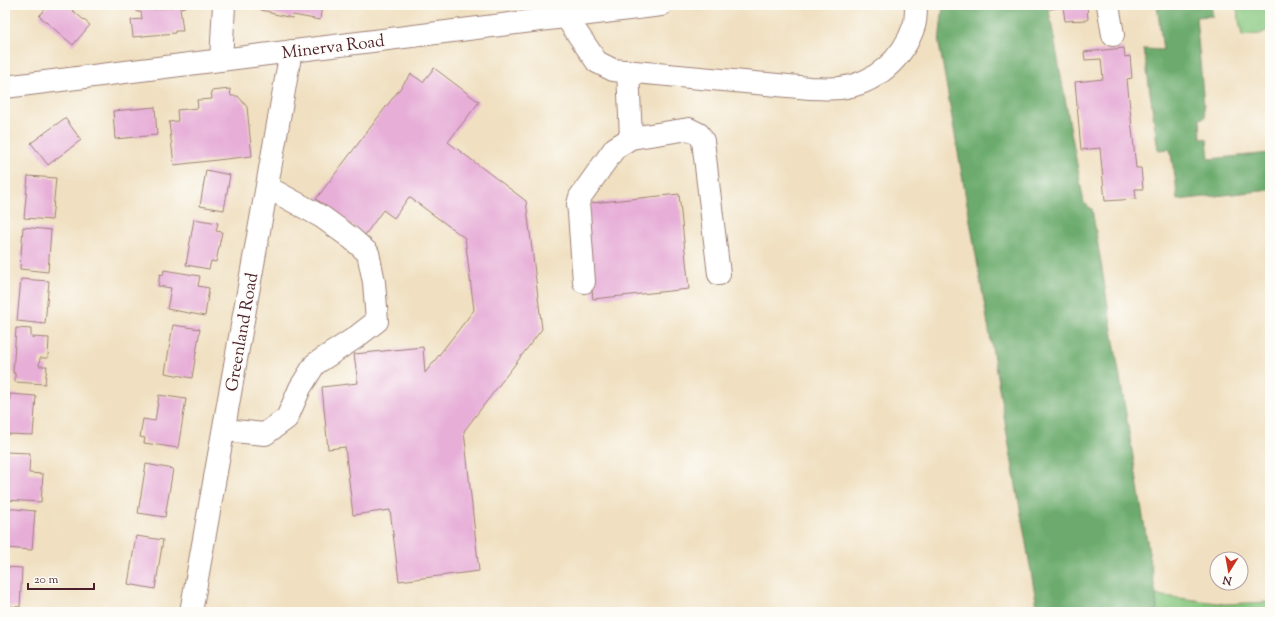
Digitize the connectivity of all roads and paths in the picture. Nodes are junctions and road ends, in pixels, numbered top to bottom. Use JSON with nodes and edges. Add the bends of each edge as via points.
{"nodes":[{"id":1,"x":224,"y":5,"type":"edge"},
{"id":2,"x":661,"y":5,"type":"edge"},
{"id":3,"x":916,"y":5,"type":"edge"},
{"id":4,"x":1108,"y":5,"type":"edge"},
{"id":5,"x":566,"y":17,"type":"junction"},
{"id":6,"x":1113,"y":35,"type":"dead end"},
{"id":7,"x":291,"y":51,"type":"junction"},
{"id":8,"x":221,"y":60,"type":"junction"},
{"id":9,"x":628,"y":71,"type":"junction"},
{"id":10,"x":5,"y":87,"type":"edge"},
{"id":11,"x":631,"y":138,"type":"junction"},
{"id":12,"x":267,"y":187,"type":"junction"},
{"id":13,"x":719,"y":274,"type":"dead end"},
{"id":14,"x":584,"y":282,"type":"dead end"},
{"id":15,"x":224,"y":430,"type":"junction"},
{"id":16,"x":191,"y":612,"type":"edge"}],
"edges":[{"from":1,"to":8,"type":"street"},
{"from":2,"to":5,"type":"street","name":"Minerva Road"},
{"from":3,"to":9,"type":"street","via":[[914,26],[903,51],[886,69],[863,83],[840,88],[810,88]]},
{"from":4,"to":6,"type":"street"},
{"from":5,"to":7,"type":"street","name":"Minerva Road"},
{"from":5,"to":9,"type":"street","via":[[597,62],[613,70]]},
{"from":7,"to":8,"type":"street","name":"Minerva Road"},
{"from":7,"to":12,"type":"street","name":"Greenland Road"},
{"from":8,"to":10,"type":"street","name":"Minerva Road"},
{"from":9,"to":11,"type":"street"},
{"from":11,"to":13,"type":"street","via":[[689,129],[699,134],[703,141]]},
{"from":11,"to":14,"type":"street","via":[[615,148],[580,197],[578,204]]},
{"from":12,"to":15,"type":"street","name":"Greenland Road"},
{"from":12,"to":15,"type":"street","via":[[322,217],[368,253],[374,282],[377,321],[315,364],[300,388],[287,418],[265,434]]},
{"from":15,"to":16,"type":"street","name":"Greenland Road"}]}
